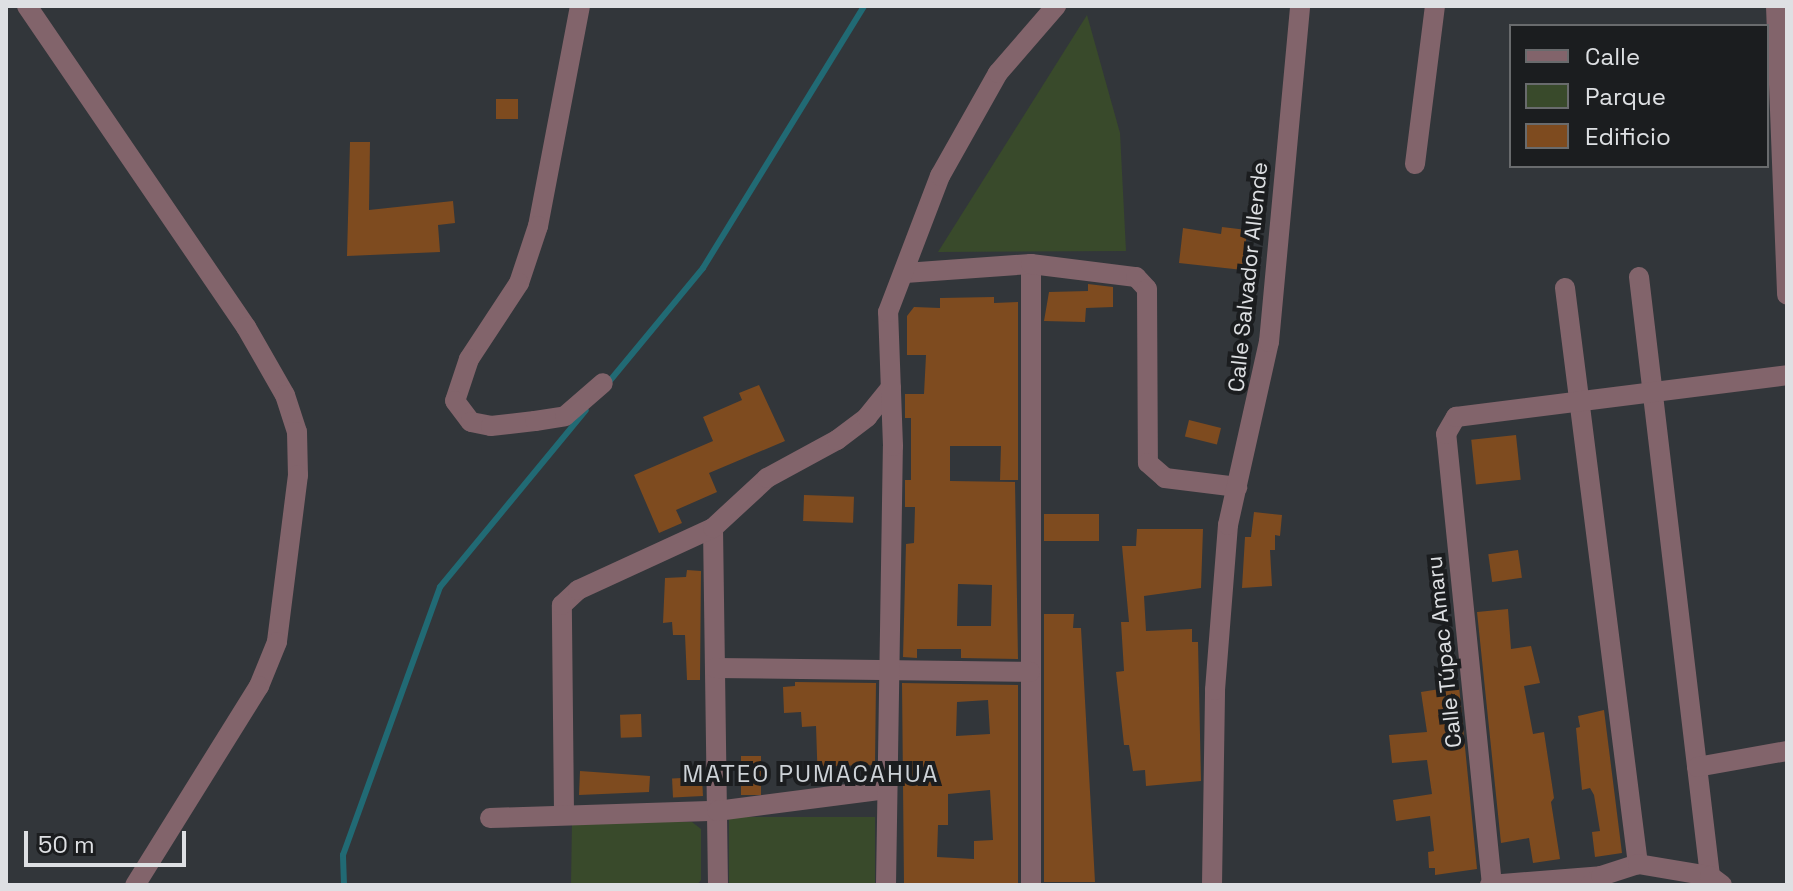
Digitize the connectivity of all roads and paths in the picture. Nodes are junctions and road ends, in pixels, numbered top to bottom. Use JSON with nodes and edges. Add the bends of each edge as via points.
{"nodes":[{"id":1,"x":27,"y":6,"type":"edge"},
{"id":2,"x":580,"y":6,"type":"edge"},
{"id":3,"x":1056,"y":6,"type":"edge"},
{"id":4,"x":1300,"y":6,"type":"edge"},
{"id":5,"x":1435,"y":6,"type":"edge"},
{"id":6,"x":1776,"y":6,"type":"edge"},
{"id":7,"x":1415,"y":164,"type":"dead end"},
{"id":8,"x":1031,"y":264,"type":"junction"},
{"id":9,"x":905,"y":273,"type":"junction"},
{"id":10,"x":1639,"y":277,"type":"dead end"},
{"id":11,"x":1565,"y":288,"type":"dead end"},
{"id":12,"x":1787,"y":295,"type":"edge"},
{"id":13,"x":1787,"y":375,"type":"edge"},
{"id":14,"x":603,"y":383,"type":"dead end"},
{"id":15,"x":891,"y":387,"type":"junction"},
{"id":16,"x":1653,"y":393,"type":"junction"},
{"id":17,"x":1580,"y":402,"type":"junction"},
{"id":18,"x":1237,"y":487,"type":"junction"},
{"id":19,"x":713,"y":528,"type":"junction"},
{"id":20,"x":715,"y":668,"type":"junction"},
{"id":21,"x":890,"y":671,"type":"junction"},
{"id":22,"x":1030,"y":672,"type":"junction"},
{"id":23,"x":1787,"y":751,"type":"edge"},
{"id":24,"x":1697,"y":767,"type":"junction"},
{"id":25,"x":887,"y":789,"type":"junction"},
{"id":26,"x":717,"y":811,"type":"junction"},
{"id":27,"x":564,"y":813,"type":"junction"},
{"id":28,"x":490,"y":818,"type":"dead end"},
{"id":29,"x":1638,"y":864,"type":"junction"},
{"id":30,"x":1595,"y":880,"type":"edge"},
{"id":31,"x":1712,"y":882,"type":"edge"},
{"id":32,"x":135,"y":885,"type":"edge"},
{"id":33,"x":718,"y":885,"type":"edge"},
{"id":34,"x":886,"y":885,"type":"edge"},
{"id":35,"x":1031,"y":885,"type":"edge"},
{"id":36,"x":1212,"y":885,"type":"edge"},
{"id":37,"x":1491,"y":885,"type":"edge"}],
"edges":[{"from":1,"to":32,"type":"street","via":[[246,327],[285,395],[297,432],[298,475],[277,642],[259,686]]},
{"from":2,"to":14,"type":"street","via":[[538,226],[519,283],[469,359],[455,401],[471,422],[491,426],[535,421],[565,416]]},
{"from":3,"to":9,"type":"street","via":[[998,73],[940,176]]},
{"from":4,"to":18,"type":"street","name":"Calle Salvador Allende","via":[[1269,342]]},
{"from":5,"to":7,"type":"street"},
{"from":6,"to":12,"type":"street"},
{"from":8,"to":9,"type":"street"},
{"from":8,"to":18,"type":"street","via":[[1136,277],[1147,289],[1148,463],[1165,478]]},
{"from":8,"to":22,"type":"street"},
{"from":9,"to":15,"type":"street","via":[[888,312]]},
{"from":10,"to":16,"type":"street"},
{"from":11,"to":17,"type":"street"},
{"from":13,"to":16,"type":"street"},
{"from":15,"to":19,"type":"street","via":[[857,425],[767,478]]},
{"from":15,"to":21,"type":"street"},
{"from":16,"to":17,"type":"street"},
{"from":16,"to":24,"type":"street"},
{"from":17,"to":29,"type":"street"},
{"from":17,"to":37,"type":"street","name":"Calle Túpac Amaru","via":[[1456,417],[1446,434]]},
{"from":18,"to":36,"type":"street","name":"Calle Salvador Allende","via":[[1228,525],[1215,690]]},
{"from":19,"to":20,"type":"street"},
{"from":19,"to":27,"type":"street","via":[[578,590],[562,605]]},
{"from":20,"to":21,"type":"street"},
{"from":20,"to":26,"type":"street"},
{"from":21,"to":22,"type":"street"},
{"from":21,"to":25,"type":"street"},
{"from":22,"to":35,"type":"street"},
{"from":23,"to":24,"type":"street"},
{"from":24,"to":31,"type":"street"},
{"from":25,"to":26,"type":"street"},
{"from":25,"to":34,"type":"street"},
{"from":26,"to":27,"type":"street"},
{"from":26,"to":33,"type":"street"},
{"from":27,"to":28,"type":"street"},
{"from":29,"to":30,"type":"street"},
{"from":29,"to":31,"type":"street"},
{"from":30,"to":37,"type":"street"}]}
